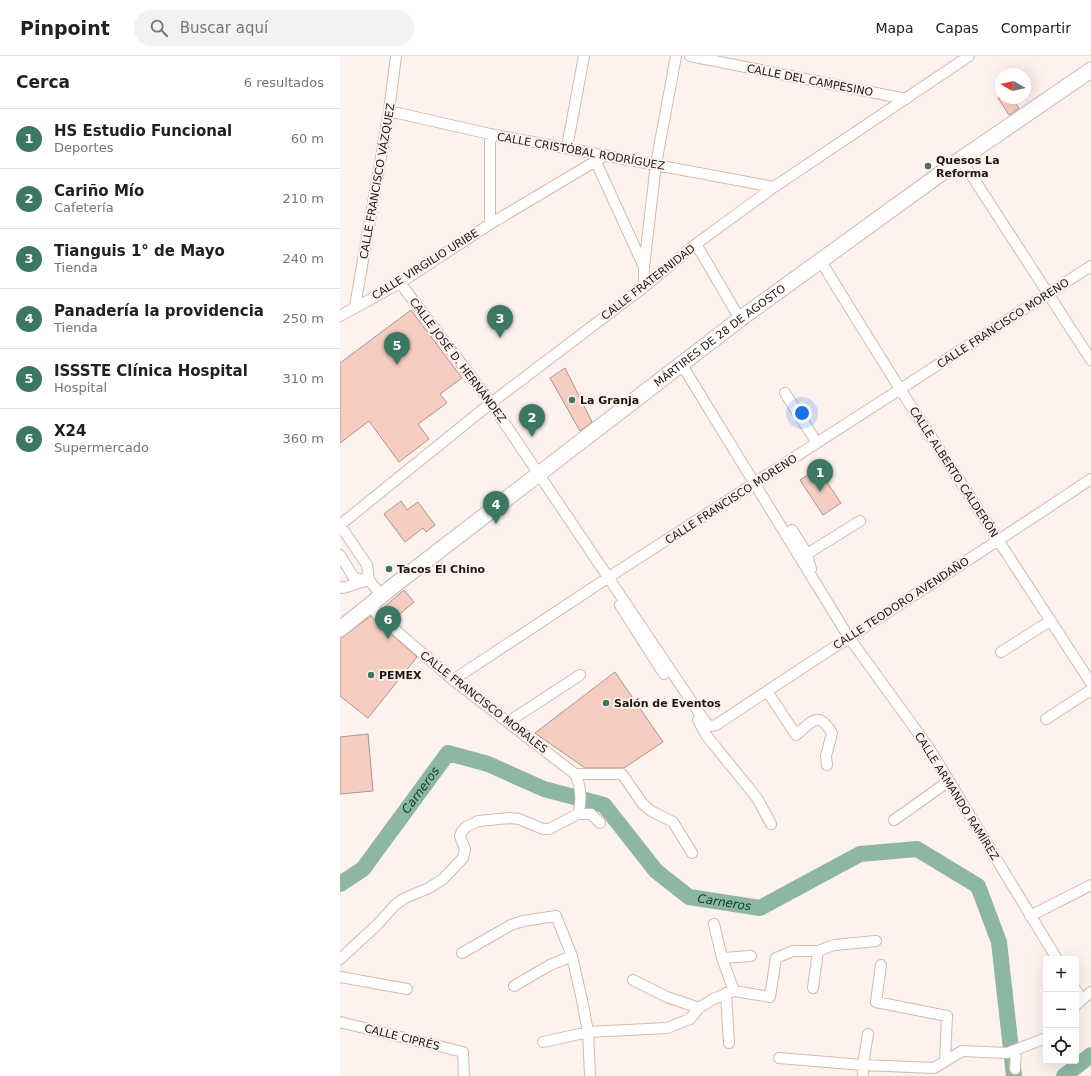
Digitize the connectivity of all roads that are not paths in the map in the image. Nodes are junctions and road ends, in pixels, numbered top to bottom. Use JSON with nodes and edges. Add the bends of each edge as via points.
{"nodes":[{"id":1,"x":396,"y":56,"type":"edge"},
{"id":2,"x":584,"y":56,"type":"edge"},
{"id":3,"x":676,"y":56,"type":"edge"},
{"id":4,"x":690,"y":56,"type":"edge"},
{"id":5,"x":969,"y":56,"type":"edge"},
{"id":6,"x":1091,"y":70,"type":"edge"},
{"id":7,"x":906,"y":99,"type":"junction"},
{"id":8,"x":389,"y":111,"type":"junction"},
{"id":9,"x":490,"y":134,"type":"junction"},
{"id":10,"x":567,"y":147,"type":"junction"},
{"id":11,"x":606,"y":155,"type":"junction"},
{"id":12,"x":961,"y":159,"type":"junction"},
{"id":13,"x":596,"y":162,"type":"junction"},
{"id":14,"x":656,"y":164,"type":"junction"},
{"id":15,"x":774,"y":187,"type":"junction"},
{"id":16,"x":490,"y":224,"type":"junction"},
{"id":17,"x":696,"y":244,"type":"junction"},
{"id":18,"x":820,"y":260,"type":"junction"},
{"id":19,"x":1091,"y":266,"type":"edge"},
{"id":20,"x":644,"y":267,"type":"junction"},
{"id":21,"x":400,"y":283,"type":"junction"},
{"id":22,"x":644,"y":287,"type":"junction"},
{"id":23,"x":1048,"y":294,"type":"junction"},
{"id":24,"x":355,"y":306,"type":"junction"},
{"id":25,"x":340,"y":316,"type":"edge"},
{"id":26,"x":740,"y":319,"type":"junction"},
{"id":27,"x":1091,"y":360,"type":"edge"},
{"id":28,"x":682,"y":365,"type":"junction"},
{"id":29,"x":900,"y":389,"type":"junction"},
{"id":30,"x":785,"y":393,"type":"dead end"},
{"id":31,"x":491,"y":403,"type":"junction"},
{"id":32,"x":817,"y":443,"type":"junction"},
{"id":33,"x":539,"y":474,"type":"junction"},
{"id":34,"x":1091,"y":479,"type":"edge"},
{"id":35,"x":755,"y":484,"type":"junction"},
{"id":36,"x":768,"y":503,"type":"junction"},
{"id":37,"x":860,"y":521,"type":"dead end"},
{"id":38,"x":340,"y":525,"type":"edge"},
{"id":39,"x":999,"y":541,"type":"junction"},
{"id":40,"x":807,"y":554,"type":"junction"},
{"id":41,"x":340,"y":555,"type":"edge"},
{"id":42,"x":609,"y":577,"type":"junction"},
{"id":43,"x":812,"y":577,"type":"junction"},
{"id":44,"x":369,"y":580,"type":"junction"},
{"id":45,"x":340,"y":587,"type":"edge"},
{"id":46,"x":376,"y":599,"type":"junction"},
{"id":47,"x":1050,"y":621,"type":"junction"},
{"id":48,"x":340,"y":629,"type":"edge"},
{"id":49,"x":848,"y":636,"type":"junction"},
{"id":50,"x":1001,"y":652,"type":"dead end"},
{"id":51,"x":664,"y":674,"type":"dead end"},
{"id":52,"x":580,"y":675,"type":"dead end"},
{"id":53,"x":453,"y":680,"type":"junction"},
{"id":54,"x":1091,"y":683,"type":"edge"},
{"id":55,"x":1091,"y":690,"type":"edge"},
{"id":56,"x":768,"y":691,"type":"junction"},
{"id":57,"x":687,"y":693,"type":"junction"},
{"id":58,"x":1046,"y":719,"type":"dead end"},
{"id":59,"x":508,"y":722,"type":"junction"},
{"id":60,"x":710,"y":726,"type":"joint"},
{"id":61,"x":827,"y":765,"type":"dead end"},
{"id":62,"x":576,"y":774,"type":"junction"},
{"id":63,"x":949,"y":781,"type":"junction"},
{"id":64,"x":579,"y":811,"type":"junction"},
{"id":65,"x":894,"y":820,"type":"dead end"},
{"id":66,"x":600,"y":823,"type":"dead end"},
{"id":67,"x":771,"y":824,"type":"dead end"},
{"id":68,"x":692,"y":853,"type":"dead end"},
{"id":69,"x":1091,"y":885,"type":"edge"},
{"id":70,"x":1030,"y":916,"type":"junction"},
{"id":71,"x":714,"y":924,"type":"dead end"},
{"id":72,"x":876,"y":941,"type":"dead end"},
{"id":73,"x":818,"y":951,"type":"junction"},
{"id":74,"x":462,"y":953,"type":"dead end"},
{"id":75,"x":572,"y":956,"type":"junction"},
{"id":76,"x":751,"y":956,"type":"dead end"},
{"id":77,"x":1055,"y":956,"type":"edge"},
{"id":78,"x":722,"y":958,"type":"junction"},
{"id":79,"x":340,"y":959,"type":"edge"},
{"id":80,"x":881,"y":965,"type":"dead end"},
{"id":81,"x":340,"y":977,"type":"edge"},
{"id":82,"x":633,"y":980,"type":"dead end"},
{"id":83,"x":514,"y":986,"type":"dead end"},
{"id":84,"x":813,"y":988,"type":"dead end"},
{"id":85,"x":407,"y":989,"type":"dead end"},
{"id":86,"x":730,"y":992,"type":"junction"},
{"id":87,"x":1091,"y":992,"type":"edge"},
{"id":88,"x":1079,"y":998,"type":"edge"},
{"id":89,"x":699,"y":1008,"type":"junction"},
{"id":90,"x":340,"y":1022,"type":"edge"},
{"id":91,"x":588,"y":1032,"type":"junction"},
{"id":92,"x":868,"y":1034,"type":"dead end"},
{"id":93,"x":1043,"y":1039,"type":"edge"},
{"id":94,"x":543,"y":1042,"type":"dead end"},
{"id":95,"x":729,"y":1043,"type":"dead end"},
{"id":96,"x":1011,"y":1052,"type":"junction"},
{"id":97,"x":779,"y":1058,"type":"dead end"},
{"id":98,"x":945,"y":1060,"type":"junction"},
{"id":99,"x":863,"y":1065,"type":"junction"},
{"id":100,"x":1015,"y":1069,"type":"dead end"},
{"id":101,"x":464,"y":1076,"type":"edge"},
{"id":102,"x":590,"y":1076,"type":"edge"},
{"id":103,"x":863,"y":1076,"type":"edge"}],
"edges":[{"from":1,"to":8,"type":"street","name":"CALLE FRANCISCO VÁZQUEZ"},
{"from":2,"to":10,"type":"street"},
{"from":3,"to":14,"type":"street"},
{"from":4,"to":7,"type":"street","name":"CALLE DEL CAMPESINO"},
{"from":5,"to":7,"type":"street","name":"CALLE FRATERNIDAD"},
{"from":6,"to":12,"type":"main road","name":"MÁRTIRES DE 28 DE AGOSTO"},
{"from":7,"to":15,"type":"street","name":"CALLE FRATERNIDAD"},
{"from":8,"to":9,"type":"street","name":"CALLE CRISTÓBAL RODRÍGUEZ"},
{"from":8,"to":24,"type":"street","name":"CALLE FRANCISCO VÁZQUEZ"},
{"from":9,"to":10,"type":"street","name":"CALLE CRISTÓBAL RODRÍGUEZ"},
{"from":9,"to":16,"type":"street","name":"CALLE VIRGILIO URIBE"},
{"from":10,"to":11,"type":"street","name":"CALLE CRISTÓBAL RODRÍGUEZ"},
{"from":11,"to":13,"type":"street","name":"CALLE VIRGILIO URIBE"},
{"from":11,"to":14,"type":"street","name":"CALLE CRISTÓBAL RODRÍGUEZ"},
{"from":12,"to":18,"type":"main road","name":"MÁRTIRES DE 28 DE AGOSTO"},
{"from":12,"to":23,"type":"street"},
{"from":13,"to":16,"type":"street","name":"CALLE VIRGILIO URIBE"},
{"from":13,"to":20,"type":"street"},
{"from":14,"to":15,"type":"street","name":"CALLE CRISTÓBAL RODRÍGUEZ"},
{"from":14,"to":20,"type":"street"},
{"from":15,"to":17,"type":"street","name":"CALLE FRATERNIDAD"},
{"from":16,"to":21,"type":"street","name":"CALLE VIRGILIO URIBE"},
{"from":17,"to":22,"type":"street","name":"CALLE FRATERNIDAD"},
{"from":17,"to":26,"type":"street"},
{"from":18,"to":26,"type":"main road","name":"MÁRTIRES DE 28 DE AGOSTO"},
{"from":18,"to":29,"type":"street","name":"CALLE ALBERTO CALDERÓN"},
{"from":19,"to":23,"type":"street","name":"CALLE FRANCISCO MORENO"},
{"from":20,"to":22,"type":"street"},
{"from":21,"to":24,"type":"street","name":"CALLE VIRGILIO URIBE"},
{"from":21,"to":31,"type":"street","name":"CALLE JOSÉ D. HERNÁNDEZ"},
{"from":22,"to":31,"type":"street","name":"CALLE FRATERNIDAD"},
{"from":23,"to":27,"type":"street"},
{"from":23,"to":29,"type":"street","name":"CALLE FRANCISCO MORENO"},
{"from":24,"to":25,"type":"street","name":"CALLE VIRGILIO URIBE"},
{"from":26,"to":28,"type":"main road","name":"MÁRTIRES DE 28 DE AGOSTO"},
{"from":28,"to":33,"type":"main road","name":"MÁRTIRES DE 28 DE AGOSTO"},
{"from":28,"to":35,"type":"street","name":"CALLE ARMANDO RAMÍREZ"},
{"from":29,"to":32,"type":"street","name":"CALLE FRANCISCO MORENO"},
{"from":29,"to":39,"type":"street","name":"CALLE ALBERTO CALDERÓN"},
{"from":30,"to":32,"type":"street"},
{"from":31,"to":33,"type":"street","name":"CALLE JOSÉ D. HERNÁNDEZ"},
{"from":31,"to":38,"type":"street","name":"CALLE FRATERNIDAD"},
{"from":32,"to":35,"type":"street","name":"CALLE FRANCISCO MORENO"},
{"from":33,"to":42,"type":"street","name":"CALLE JOSÉ D. HERNÁNDEZ"},
{"from":33,"to":46,"type":"main road","name":"MÁRTIRES DE 28 DE AGOSTO"},
{"from":34,"to":39,"type":"street","name":"CALLE TEODORO AVENDAÑO"},
{"from":35,"to":36,"type":"street","name":"CALLE ARMANDO RAMÍREZ"},
{"from":35,"to":42,"type":"street","name":"CALLE FRANCISCO MORENO"},
{"from":36,"to":40,"type":"street","name":"CALLE ARMANDO RAMÍREZ","via":[[778,509]]},
{"from":36,"to":43,"type":"street","name":"CALLE ARMANDO RAMÍREZ"},
{"from":37,"to":40,"type":"street"},
{"from":38,"to":44,"type":"street","via":[[367,566]]},
{"from":39,"to":47,"type":"street","name":"CALLE ALBERTO CALDERÓN"},
{"from":39,"to":49,"type":"street","name":"CALLE TEODORO AVENDAÑO"},
{"from":40,"to":43,"type":"street","name":"CALLE ARMANDO RAMÍREZ"},
{"from":41,"to":44,"type":"street","via":[[354,578]]},
{"from":42,"to":51,"type":"street","name":"CALLE JOSÉ D. HERNÁNDEZ","via":[[621,607]]},
{"from":42,"to":53,"type":"street","name":"CALLE FRANCISCO MORENO"},
{"from":42,"to":57,"type":"street","name":"CALLE JOSÉ D. HERNÁNDEZ"},
{"from":43,"to":49,"type":"street","name":"CALLE ARMANDO RAMÍREZ"},
{"from":44,"to":45,"type":"street"},
{"from":44,"to":46,"type":"street","name":"CALLE FRANCISCO MORALES"},
{"from":46,"to":48,"type":"main road","name":"MÁRTIRES DE 28 DE AGOSTO"},
{"from":46,"to":53,"type":"street","name":"CALLE FRANCISCO MORALES","via":[[377,614]]},
{"from":47,"to":50,"type":"street"},
{"from":47,"to":54,"type":"street","name":"CALLE ALBERTO CALDERÓN"},
{"from":49,"to":56,"type":"street","name":"CALLE TEODORO AVENDAÑO"},
{"from":49,"to":63,"type":"street","name":"CALLE ARMANDO RAMÍREZ","via":[[929,748]]},
{"from":52,"to":59,"type":"street"},
{"from":53,"to":59,"type":"street","name":"CALLE FRANCISCO MORALES"},
{"from":55,"to":58,"type":"street"},
{"from":56,"to":60,"type":"street","name":"CALLE TEODORO AVENDAÑO","via":[[716,725]]},
{"from":56,"to":61,"type":"street","via":[[796,735],[814,720],[824,721],[832,733],[826,756]]},
{"from":57,"to":60,"type":"street","name":"CALLE JOSÉ D. HERNÁNDEZ"},
{"from":57,"to":67,"type":"street","name":"CALLE JOSÉ D. HERNÁNDEZ","via":[[688,703],[706,735],[757,798]]},
{"from":59,"to":62,"type":"street","name":"CALLE FRANCISCO MORALES"},
{"from":62,"to":64,"type":"street","via":[[579,784]]},
{"from":62,"to":68,"type":"street","via":[[622,774],[642,803],[651,811],[673,822]]},
{"from":63,"to":65,"type":"street"},
{"from":63,"to":70,"type":"street","name":"CALLE ARMANDO RAMÍREZ"},
{"from":64,"to":66,"type":"street","via":[[591,814]]},
{"from":64,"to":79,"type":"street","via":[[549,829],[510,818],[478,821],[466,827],[460,836],[465,849],[463,858],[443,879],[396,904]]},
{"from":69,"to":70,"type":"street"},
{"from":70,"to":77,"type":"street","name":"CALLE ARMANDO RAMÍREZ"},
{"from":71,"to":78,"type":"street"},
{"from":72,"to":73,"type":"street","via":[[834,945]]},
{"from":73,"to":84,"type":"street"},
{"from":73,"to":86,"type":"street","via":[[793,951],[776,958],[770,997]]},
{"from":74,"to":75,"type":"street","via":[[511,925],[556,916]]},
{"from":75,"to":83,"type":"street","via":[[550,965]]},
{"from":75,"to":91,"type":"street"},
{"from":76,"to":78,"type":"street"},
{"from":78,"to":86,"type":"street"},
{"from":80,"to":98,"type":"street","via":[[876,1002],[947,1016]]},
{"from":81,"to":85,"type":"street"},
{"from":82,"to":89,"type":"street","via":[[666,997]]},
{"from":86,"to":89,"type":"street"},
{"from":86,"to":95,"type":"street"},
{"from":87,"to":88,"type":"street"},
{"from":89,"to":91,"type":"street","via":[[690,1019],[667,1028]]},
{"from":90,"to":101,"type":"street","name":"CALLE CIPRÉS","via":[[464,1052]]},
{"from":91,"to":94,"type":"street"},
{"from":91,"to":102,"type":"street"},
{"from":92,"to":99,"type":"street"},
{"from":93,"to":96,"type":"street"},
{"from":96,"to":98,"type":"street","via":[[962,1051]]},
{"from":96,"to":100,"type":"street"},
{"from":97,"to":99,"type":"street"},
{"from":98,"to":99,"type":"street","via":[[934,1068]]},
{"from":99,"to":103,"type":"street"}]}
